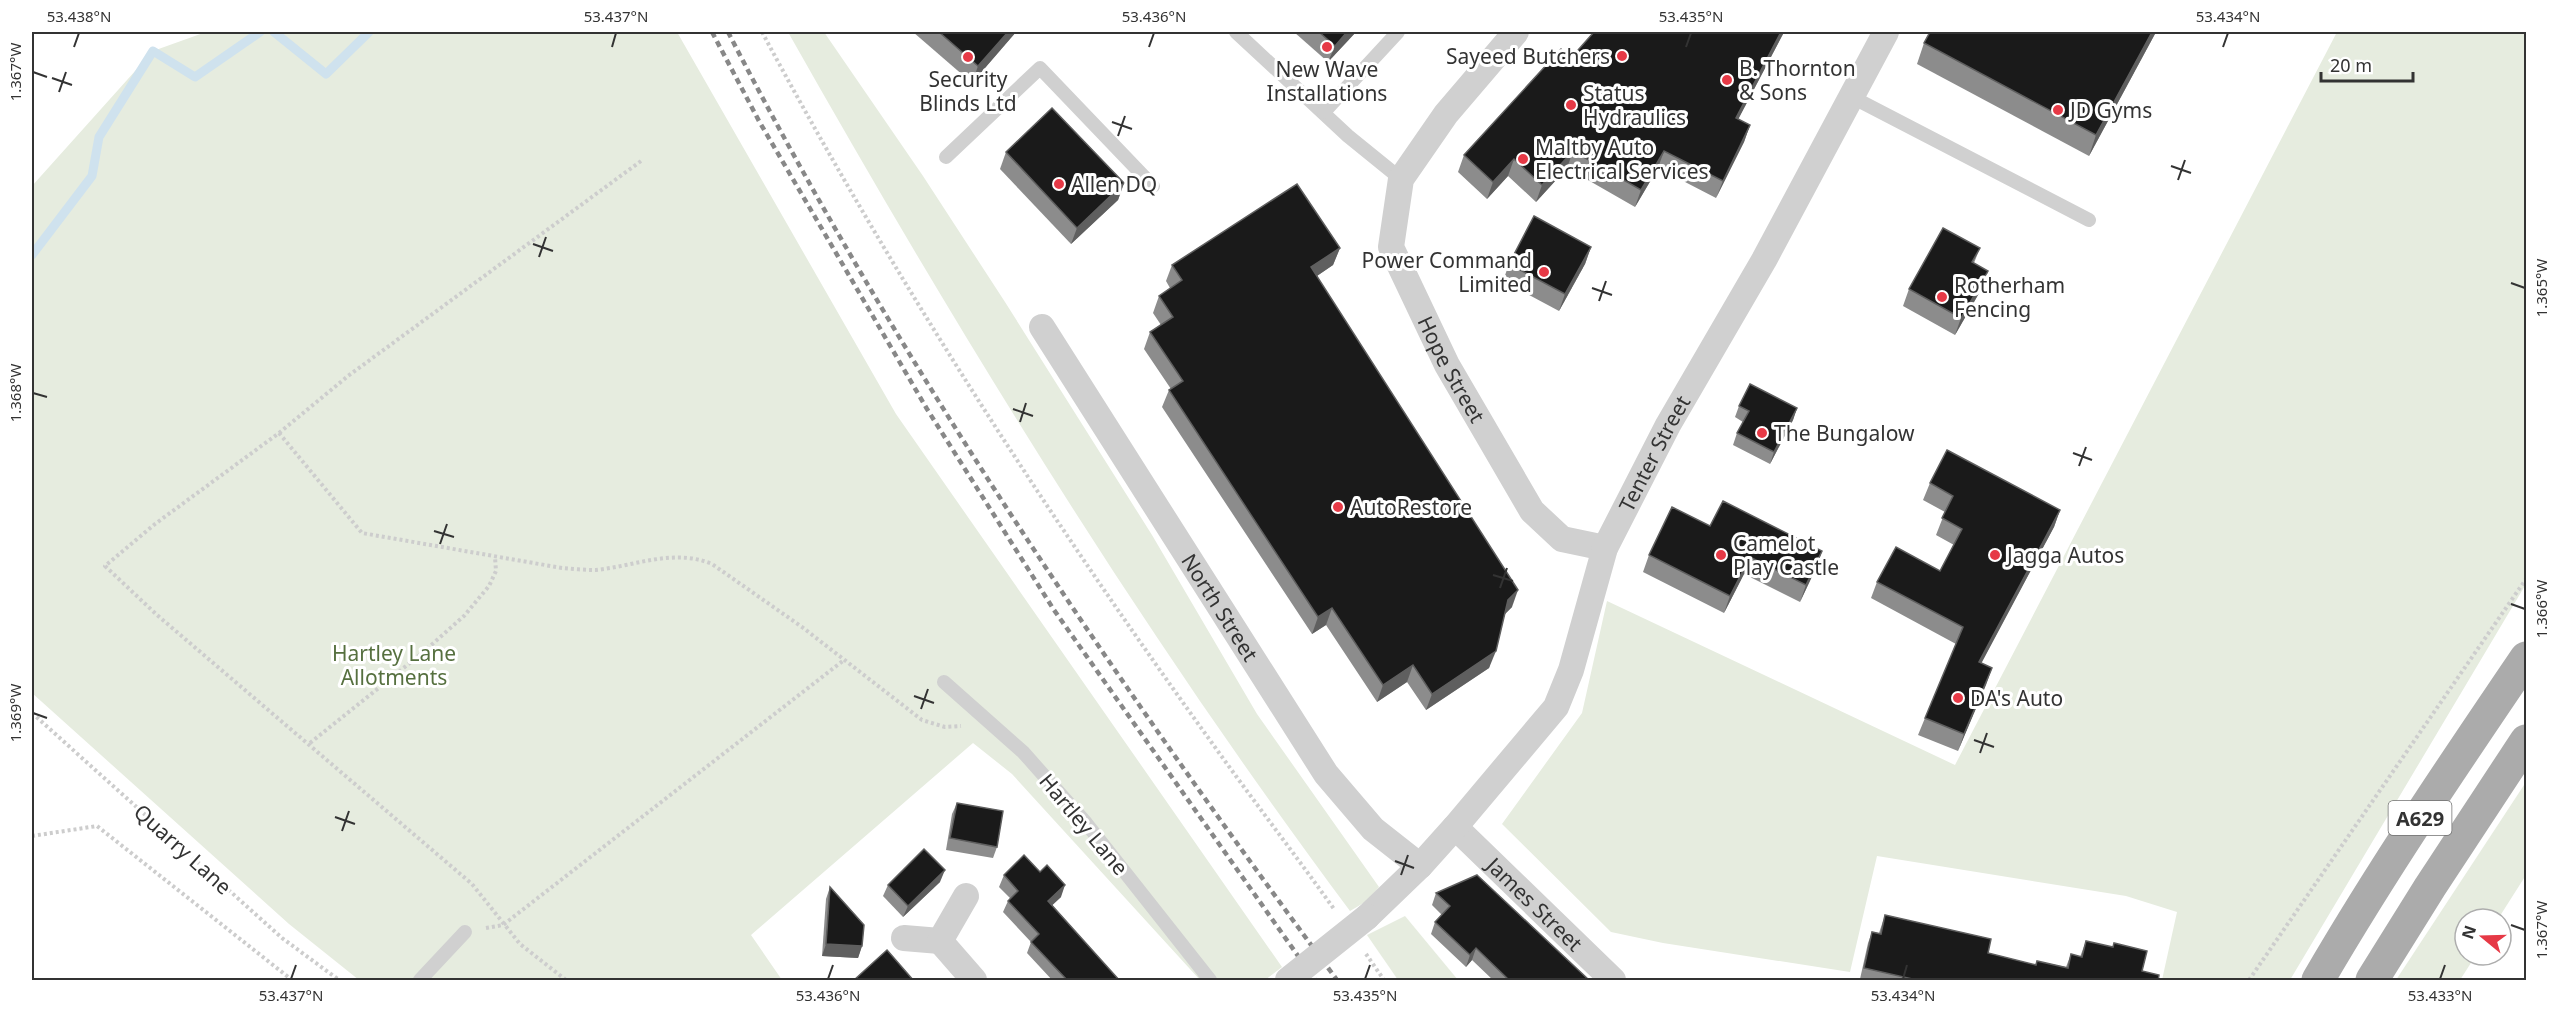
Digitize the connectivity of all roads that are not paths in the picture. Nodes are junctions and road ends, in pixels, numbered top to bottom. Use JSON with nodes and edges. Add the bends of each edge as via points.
{"nodes":[{"id":1,"x":1236,"y":32,"type":"edge"},
{"id":2,"x":1398,"y":32,"type":"edge"},
{"id":3,"x":1516,"y":32,"type":"edge"},
{"id":4,"x":1886,"y":32,"type":"edge"},
{"id":5,"x":1850,"y":96,"type":"junction"},
{"id":6,"x":1324,"y":112,"type":"junction"},
{"id":7,"x":946,"y":157,"type":"dead end"},
{"id":8,"x":1401,"y":180,"type":"junction"},
{"id":9,"x":1153,"y":186,"type":"dead end"},
{"id":10,"x":2089,"y":220,"type":"dead end"},
{"id":11,"x":1042,"y":327,"type":"dead end"},
{"id":12,"x":1605,"y":548,"type":"junction"},
{"id":13,"x":2526,"y":658,"type":"edge"},
{"id":14,"x":944,"y":682,"type":"dead end"},
{"id":15,"x":2526,"y":741,"type":"edge"},
{"id":16,"x":1455,"y":827,"type":"junction"},
{"id":17,"x":1420,"y":866,"type":"junction"},
{"id":18,"x":966,"y":896,"type":"dead end"},
{"id":19,"x":465,"y":932,"type":"road end"},
{"id":20,"x":904,"y":938,"type":"dead end"},
{"id":21,"x":940,"y":941,"type":"junction"},
{"id":22,"x":420,"y":981,"type":"edge"},
{"id":23,"x":974,"y":981,"type":"edge"},
{"id":24,"x":1210,"y":981,"type":"edge"},
{"id":25,"x":1288,"y":981,"type":"edge"},
{"id":26,"x":1613,"y":981,"type":"edge"},
{"id":27,"x":2318,"y":981,"type":"edge"},
{"id":28,"x":2372,"y":981,"type":"edge"}],
"edges":[{"from":1,"to":6,"type":"lane"},
{"from":2,"to":6,"type":"lane"},
{"from":3,"to":8,"type":"street","name":"Hope Street","via":[[1446,114]]},
{"from":4,"to":5,"type":"street","name":"Tenter Street"},
{"from":5,"to":10,"type":"lane"},
{"from":5,"to":12,"type":"street","name":"Tenter Street","via":[[1764,260],[1668,425]]},
{"from":6,"to":8,"type":"lane"},
{"from":7,"to":9,"type":"lane","via":[[1040,68]]},
{"from":8,"to":12,"type":"street","name":"Hope Street","via":[[1391,247],[1447,365],[1532,511],[1562,539]]},
{"from":11,"to":17,"type":"street","name":"North Street","via":[[1326,774],[1373,829]]},
{"from":12,"to":16,"type":"street","name":"Tenter Street","via":[[1571,670],[1556,707]]},
{"from":13,"to":27,"type":"main road","number":"A629","via":[[2347,930]]},
{"from":14,"to":24,"type":"lane","name":"Hartley Lane","via":[[1023,752],[1086,823]]},
{"from":15,"to":28,"type":"main road","number":"A629"},
{"from":16,"to":17,"type":"street","name":"Tenter Street"},
{"from":16,"to":26,"type":"street","name":"James Street"},
{"from":17,"to":25,"type":"street","name":"Tenter Street","bridge":true,"via":[[1367,917]]},
{"from":18,"to":21,"type":"street"},
{"from":19,"to":22,"type":"lane"},
{"from":20,"to":21,"type":"street"},
{"from":21,"to":23,"type":"street"}]}
